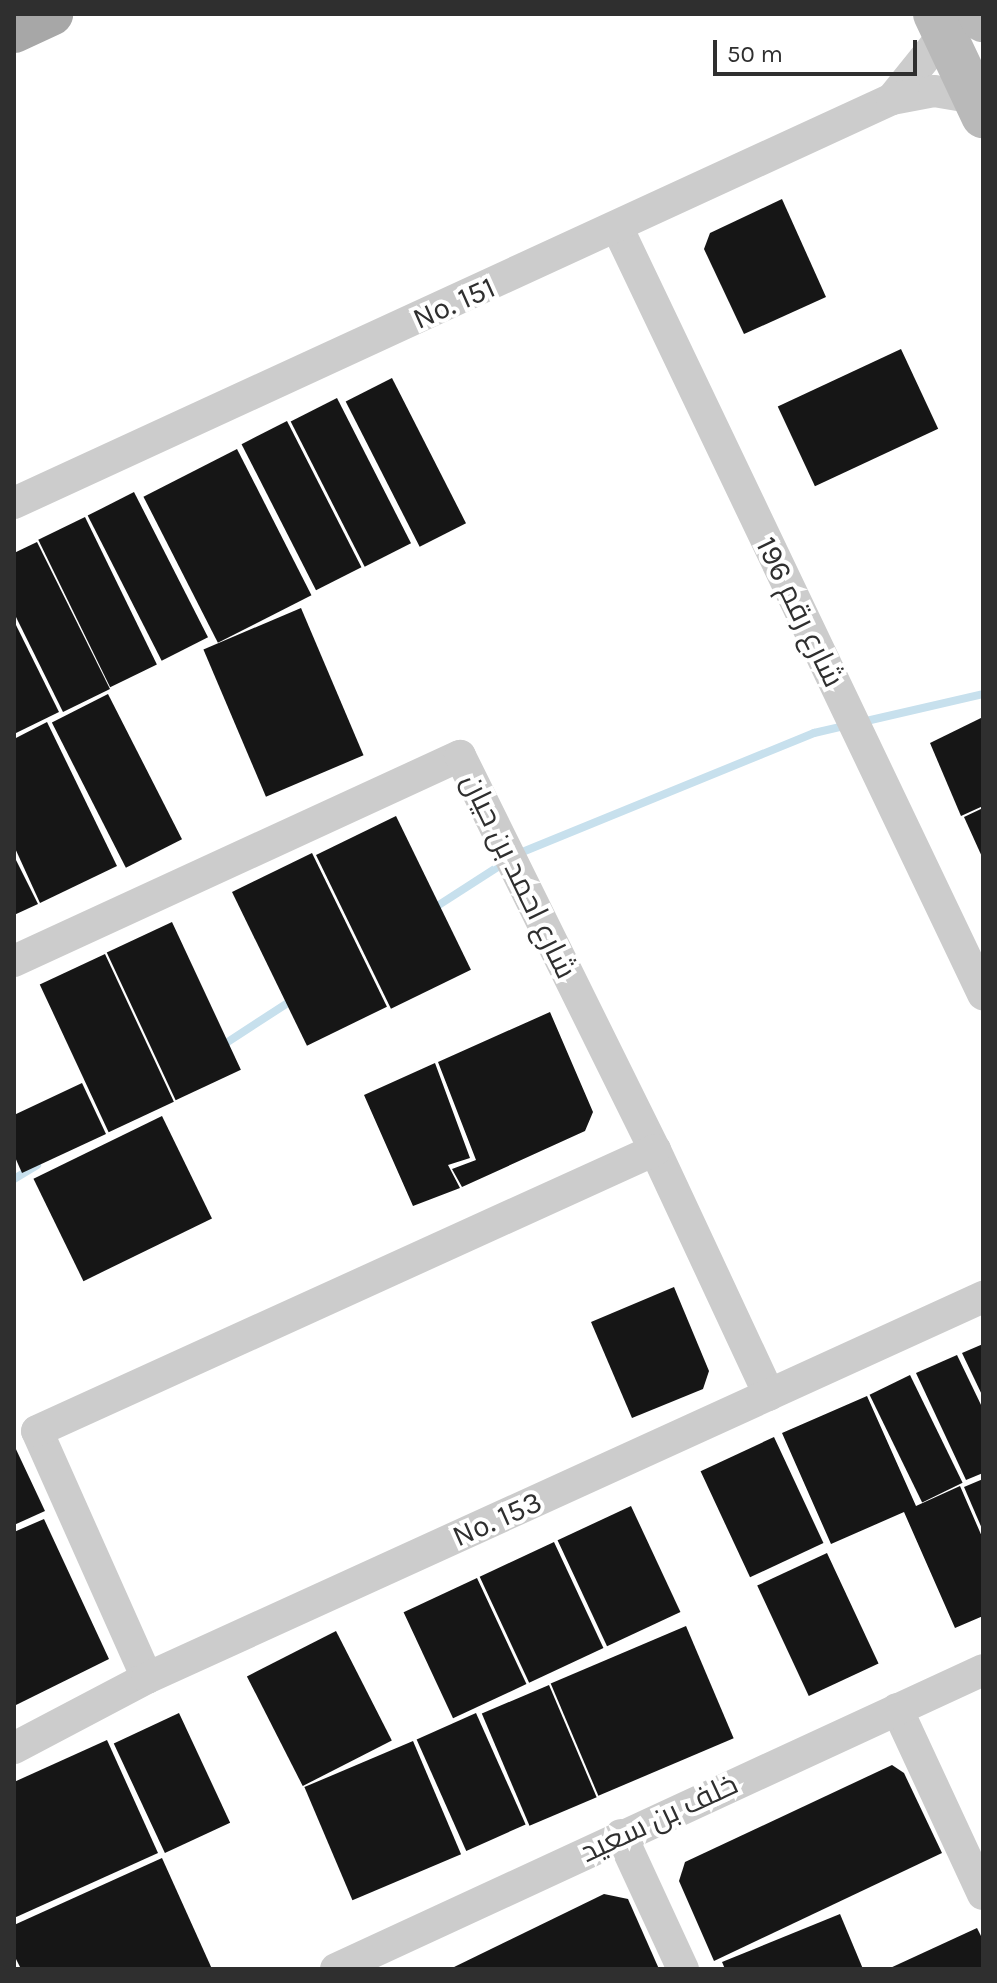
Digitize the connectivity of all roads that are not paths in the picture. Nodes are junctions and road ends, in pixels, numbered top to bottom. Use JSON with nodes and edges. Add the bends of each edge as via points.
{"nodes":[{"id":1,"x":51,"y":14,"type":"edge"},
{"id":2,"x":961,"y":20,"type":"edge"},
{"id":3,"x":14,"y":31,"type":"edge"},
{"id":4,"x":892,"y":99,"type":"junction"},
{"id":5,"x":979,"y":107,"type":"edge"},
{"id":6,"x":618,"y":229,"type":"junction"},
{"id":7,"x":14,"y":503,"type":"edge"},
{"id":8,"x":14,"y":961,"type":"edge"},
{"id":9,"x":983,"y":994,"type":"edge"},
{"id":10,"x":655,"y":1150,"type":"junction"},
{"id":11,"x":983,"y":1297,"type":"edge"},
{"id":12,"x":769,"y":1395,"type":"junction"},
{"id":13,"x":983,"y":1670,"type":"edge"},
{"id":14,"x":147,"y":1678,"type":"junction"},
{"id":15,"x":897,"y":1709,"type":"junction"},
{"id":16,"x":14,"y":1748,"type":"edge"},
{"id":17,"x":621,"y":1835,"type":"junction"},
{"id":18,"x":983,"y":1894,"type":"edge"},
{"id":19,"x":336,"y":1969,"type":"edge"},
{"id":20,"x":683,"y":1969,"type":"edge"}],
"edges":[{"from":1,"to":3,"type":"main road"},
{"from":2,"to":4,"type":"street","name":"No. 151"},
{"from":2,"to":5,"type":"street"},
{"from":4,"to":5,"type":"street","name":"No. 151","via":[[934,91]]},
{"from":4,"to":6,"type":"street","name":"No. 151"},
{"from":6,"to":7,"type":"street","name":"No. 151"},
{"from":6,"to":9,"type":"street","name":"شارع رقم 196"},
{"from":8,"to":10,"type":"street","name":"شارع احمد بن حيان","via":[[460,756]]},
{"from":10,"to":12,"type":"street","name":"شارع احمد بن حيان"},
{"from":10,"to":14,"type":"street","via":[[37,1431]]},
{"from":11,"to":12,"type":"street","name":"No. 153"},
{"from":12,"to":14,"type":"street","name":"No. 153"},
{"from":13,"to":15,"type":"street","name":"خلف بن سعيد"},
{"from":14,"to":16,"type":"street","name":"No. 153"},
{"from":15,"to":17,"type":"street","name":"خلف بن سعيد"},
{"from":15,"to":18,"type":"street"},
{"from":17,"to":19,"type":"street","name":"خلف بن سعيد"},
{"from":17,"to":20,"type":"street"}]}
